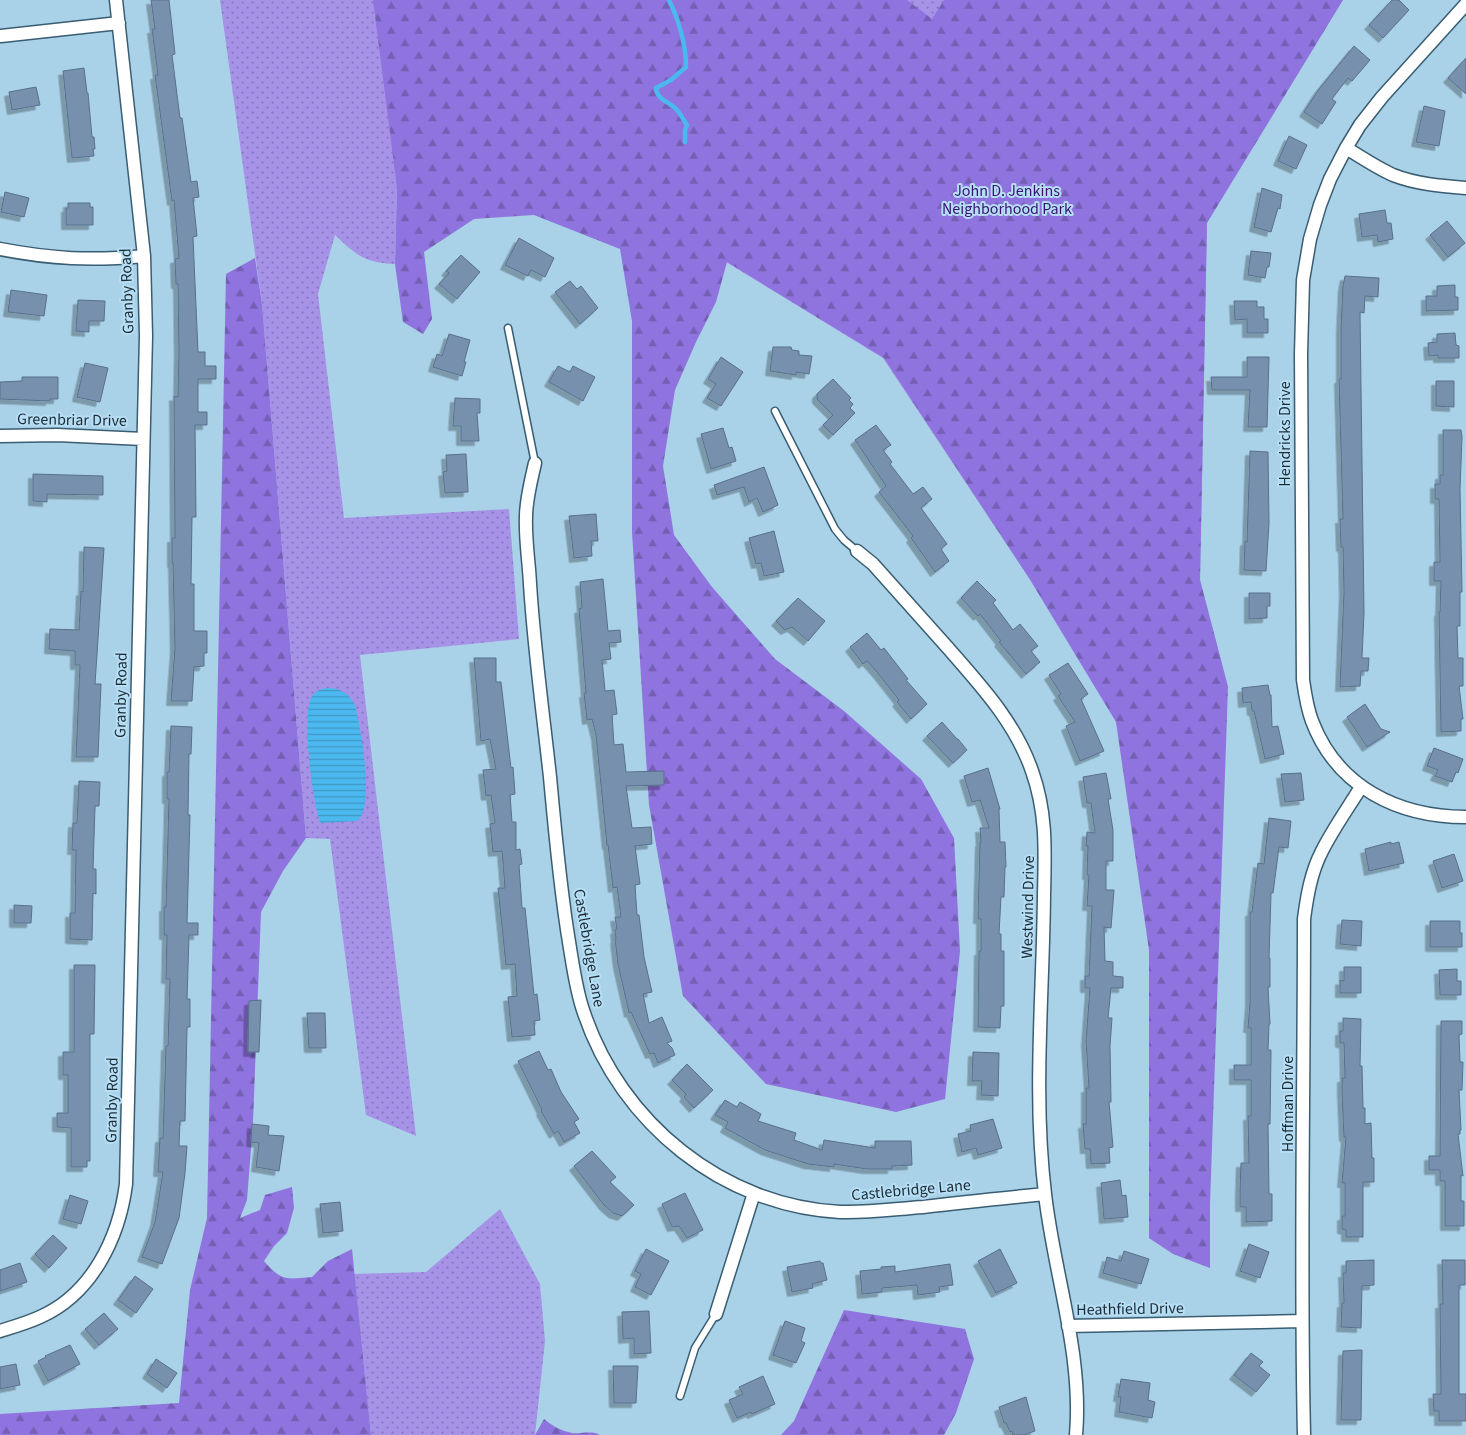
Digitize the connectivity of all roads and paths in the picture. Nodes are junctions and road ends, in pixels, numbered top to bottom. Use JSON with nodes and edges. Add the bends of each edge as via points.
{"nodes":[{"id":1,"x":116,"y":0,"type":"edge"},
{"id":2,"x":1466,"y":4,"type":"edge"},
{"id":3,"x":119,"y":23,"type":"junction"},
{"id":4,"x":1,"y":36,"type":"dead end"},
{"id":5,"x":1346,"y":148,"type":"junction"},
{"id":6,"x":1466,"y":188,"type":"edge"},
{"id":7,"x":0,"y":249,"type":"edge"},
{"id":8,"x":144,"y":256,"type":"junction"},
{"id":9,"x":508,"y":328,"type":"dead end"},
{"id":10,"x":776,"y":411,"type":"dead end"},
{"id":11,"x":0,"y":436,"type":"edge"},
{"id":12,"x":143,"y":438,"type":"junction"},
{"id":13,"x":535,"y":463,"type":"joint"},
{"id":14,"x":857,"y":551,"type":"joint"},
{"id":15,"x":1361,"y":787,"type":"junction"},
{"id":16,"x":1466,"y":817,"type":"edge"},
{"id":17,"x":754,"y":1193,"type":"junction"},
{"id":18,"x":1044,"y":1194,"type":"junction"},
{"id":19,"x":716,"y":1314,"type":"joint"},
{"id":20,"x":1302,"y":1321,"type":"junction"},
{"id":21,"x":1068,"y":1326,"type":"junction"},
{"id":22,"x":0,"y":1331,"type":"edge"},
{"id":23,"x":680,"y":1396,"type":"dead end"},
{"id":24,"x":1076,"y":1435,"type":"edge"},
{"id":25,"x":1304,"y":1435,"type":"edge"}],
"edges":[{"from":1,"to":3,"type":"street","name":"Granby Road"},
{"from":2,"to":5,"type":"street","name":"Hendricks Drive","via":[[1382,97]]},
{"from":3,"to":4,"type":"street"},
{"from":3,"to":8,"type":"street","name":"Granby Road"},
{"from":5,"to":6,"type":"street","via":[[1392,175],[1417,182]]},
{"from":5,"to":15,"type":"street","name":"Hendricks Drive","via":[[1320,205],[1303,280],[1303,680],[1306,703],[1322,742],[1335,761]]},
{"from":7,"to":8,"type":"street","via":[[74,259]]},
{"from":8,"to":12,"type":"street","name":"Granby Road"},
{"from":9,"to":13,"type":"lane"},
{"from":10,"to":14,"type":"lane","via":[[835,528]]},
{"from":11,"to":12,"type":"street","name":"Greenbriar Drive"},
{"from":12,"to":22,"type":"street","name":"Granby Road","via":[[123,1208],[106,1252],[80,1288],[60,1306],[41,1317]]},
{"from":13,"to":17,"type":"street","name":"Castlebridge Lane","via":[[526,518],[532,620],[563,903],[583,1011],[609,1069],[649,1122],[694,1161]]},
{"from":14,"to":18,"type":"street","name":"Westwind Drive","via":[[873,564],[987,693],[1020,743],[1032,770],[1045,829],[1039,1068]]},
{"from":15,"to":16,"type":"street","name":"Hendricks Drive","via":[[1397,806]]},
{"from":15,"to":20,"type":"street","name":"Hoffman Drive","via":[[1322,850],[1312,876],[1304,919]]},
{"from":17,"to":18,"type":"street","name":"Castlebridge Lane","via":[[807,1208],[839,1212],[872,1212]]},
{"from":17,"to":19,"type":"street"},
{"from":18,"to":21,"type":"street","name":"Westwind Drive"},
{"from":19,"to":23,"type":"lane","via":[[695,1348]]},
{"from":20,"to":21,"type":"street","name":"Heathfield Drive"},
{"from":20,"to":25,"type":"street","name":"Hoffman Drive"},
{"from":21,"to":24,"type":"street","name":"Heathfield Drive","via":[[1078,1403]]}]}
